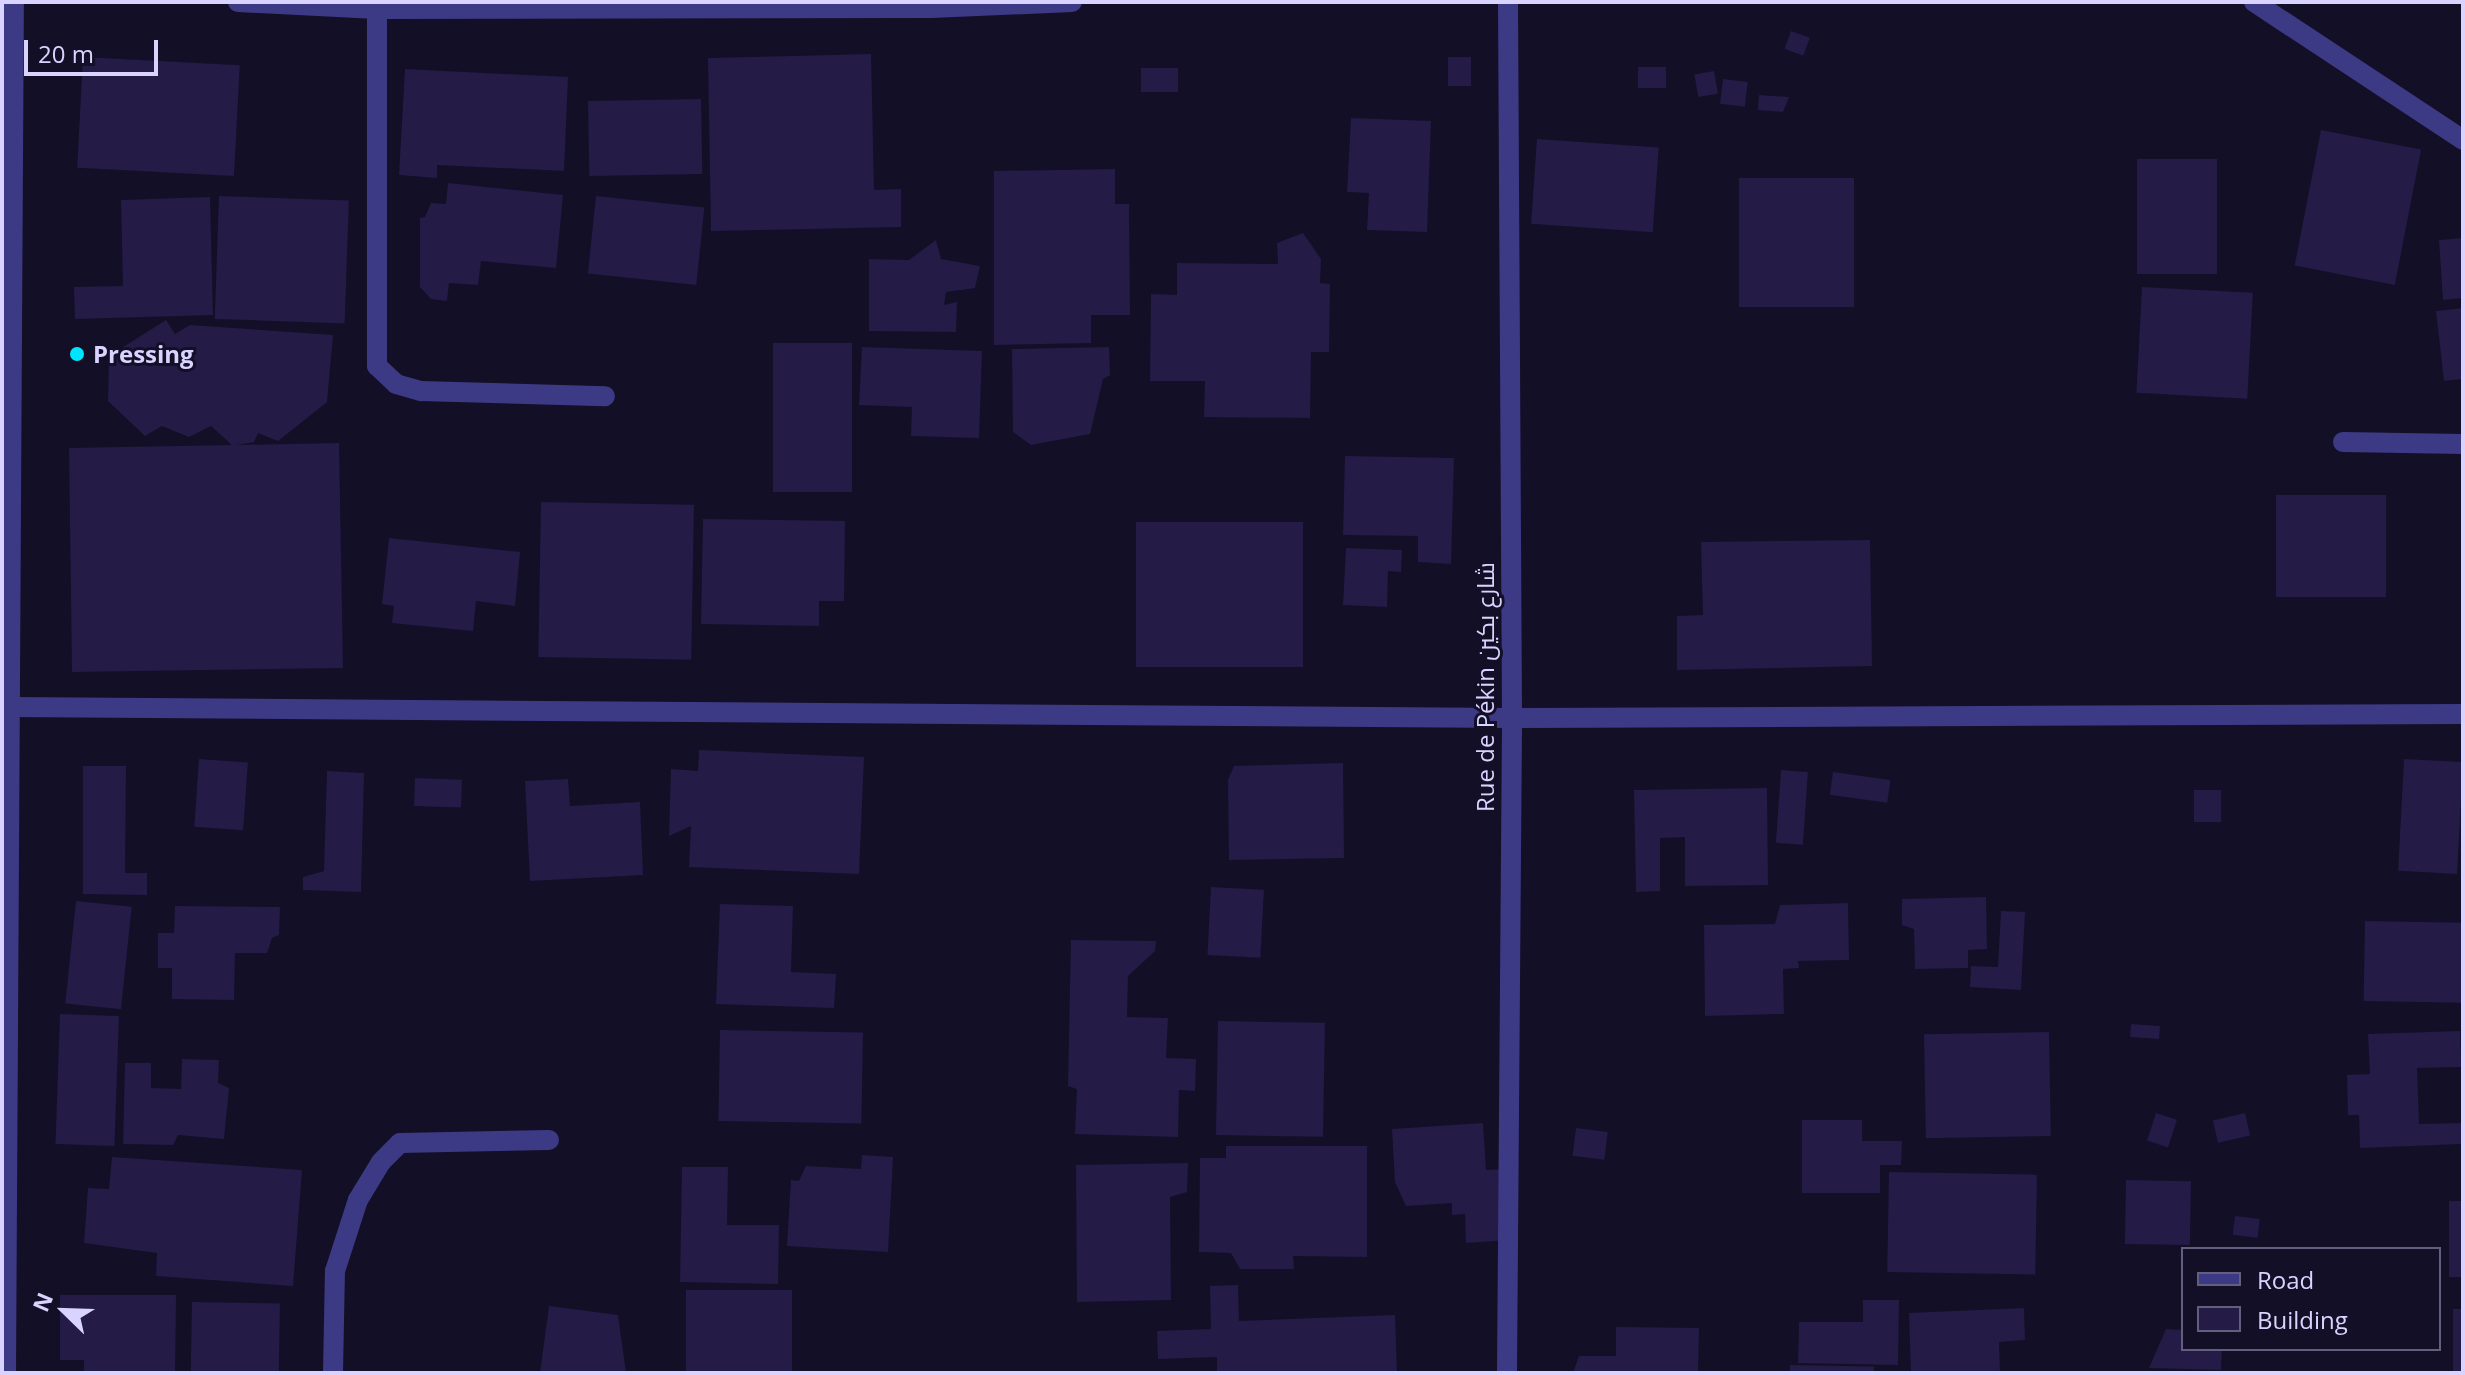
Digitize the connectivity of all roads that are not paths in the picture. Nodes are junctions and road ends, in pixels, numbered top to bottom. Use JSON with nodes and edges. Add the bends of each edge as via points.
{"nodes":[{"id":1,"x":14,"y":2,"type":"edge"},
{"id":2,"x":238,"y":2,"type":"edge"},
{"id":3,"x":1072,"y":2,"type":"edge"},
{"id":4,"x":1508,"y":2,"type":"edge"},
{"id":5,"x":2254,"y":2,"type":"edge"},
{"id":6,"x":931,"y":5,"type":"edge"},
{"id":7,"x":377,"y":9,"type":"junction"},
{"id":8,"x":2463,"y":140,"type":"edge"},
{"id":9,"x":8,"y":243,"type":"edge"},
{"id":10,"x":605,"y":396,"type":"dead end"},
{"id":11,"x":2343,"y":442,"type":"dead end"},
{"id":12,"x":2463,"y":444,"type":"edge"},
{"id":13,"x":8,"y":707,"type":"junction"},
{"id":14,"x":2463,"y":714,"type":"edge"},
{"id":15,"x":1512,"y":718,"type":"junction"},
{"id":16,"x":549,"y":1140,"type":"dead end"},
{"id":17,"x":6,"y":1373,"type":"edge"},
{"id":18,"x":333,"y":1373,"type":"edge"},
{"id":19,"x":1507,"y":1373,"type":"edge"}],
"edges":[{"from":1,"to":9,"type":"street"},
{"from":2,"to":7,"type":"street"},
{"from":3,"to":6,"type":"street"},
{"from":4,"to":15,"type":"street","name":"Rue de Pékin شارع بكين"},
{"from":5,"to":8,"type":"street"},
{"from":6,"to":7,"type":"street"},
{"from":7,"to":10,"type":"street","via":[[377,366],[396,384],[421,391]]},
{"from":9,"to":13,"type":"street"},
{"from":11,"to":12,"type":"street"},
{"from":13,"to":15,"type":"street"},
{"from":13,"to":17,"type":"street"},
{"from":14,"to":15,"type":"street"},
{"from":15,"to":19,"type":"street","name":"Rue de Pékin شارع بكين"},
{"from":16,"to":18,"type":"street","via":[[400,1143],[381,1162],[358,1200],[335,1271]]}]}
